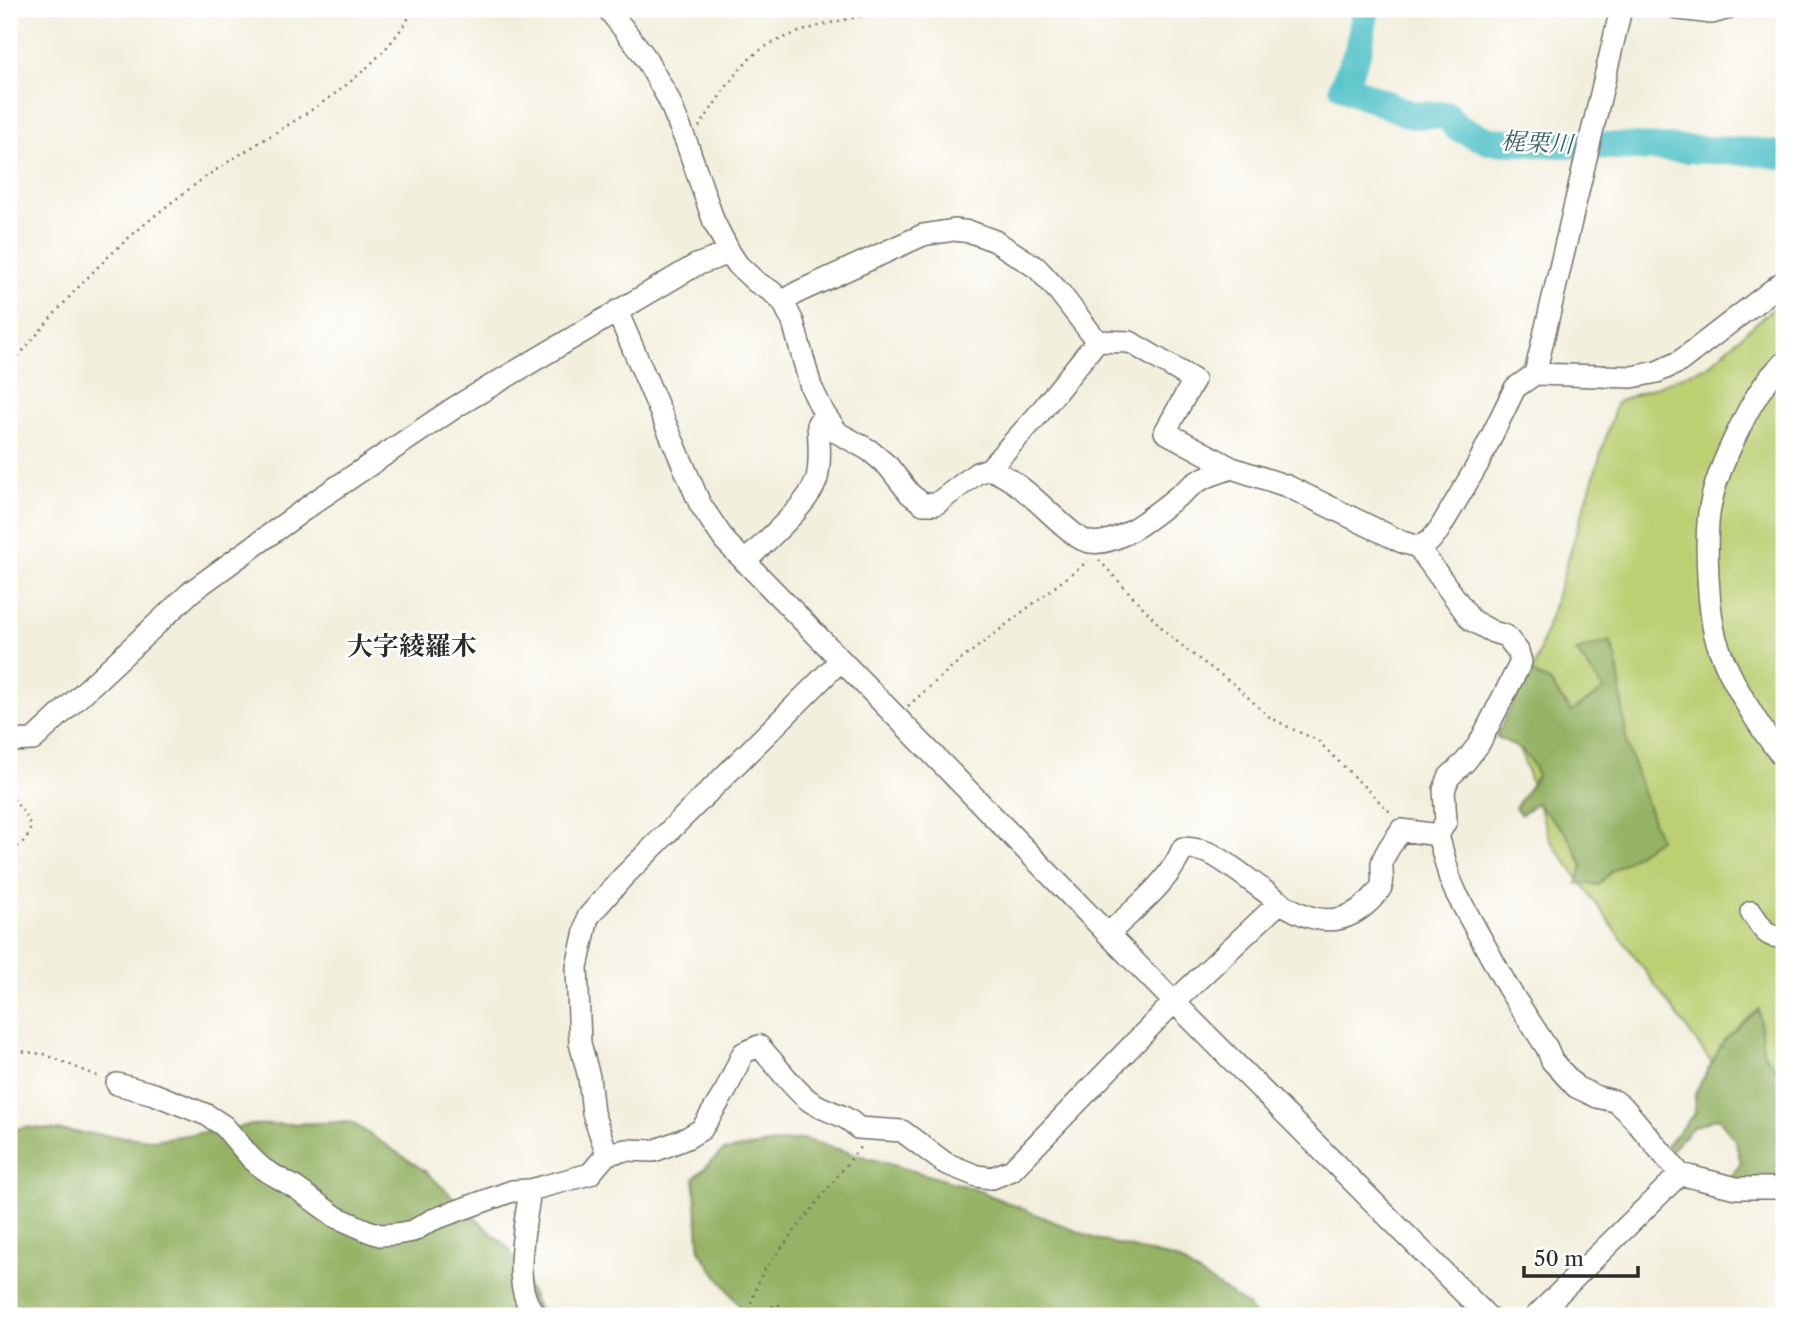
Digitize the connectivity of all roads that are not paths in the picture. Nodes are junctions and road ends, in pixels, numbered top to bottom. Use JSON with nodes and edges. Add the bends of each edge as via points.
{"nodes":[{"id":1,"x":608,"y":9,"type":"edge"},
{"id":2,"x":1621,"y":9,"type":"edge"},
{"id":3,"x":1679,"y":9,"type":"edge"},
{"id":4,"x":1726,"y":9,"type":"edge"},
{"id":5,"x":730,"y":253,"type":"junction"},
{"id":6,"x":1784,"y":281,"type":"edge"},
{"id":7,"x":782,"y":302,"type":"junction"},
{"id":8,"x":617,"y":311,"type":"junction"},
{"id":9,"x":1097,"y":341,"type":"junction"},
{"id":10,"x":1784,"y":363,"type":"edge"},
{"id":11,"x":1535,"y":374,"type":"junction"},
{"id":12,"x":825,"y":415,"type":"junction"},
{"id":13,"x":1232,"y":468,"type":"junction"},
{"id":14,"x":989,"y":469,"type":"junction"},
{"id":15,"x":1419,"y":547,"type":"junction"},
{"id":16,"x":745,"y":562,"type":"junction"},
{"id":17,"x":839,"y":661,"type":"junction"},
{"id":18,"x":9,"y":741,"type":"edge"},
{"id":19,"x":1784,"y":758,"type":"edge"},
{"id":20,"x":1437,"y":835,"type":"junction"},
{"id":21,"x":1280,"y":902,"type":"junction"},
{"id":22,"x":1751,"y":912,"type":"dead end"},
{"id":23,"x":1108,"y":934,"type":"junction"},
{"id":24,"x":1784,"y":936,"type":"edge"},
{"id":25,"x":1174,"y":1002,"type":"junction"},
{"id":26,"x":117,"y":1084,"type":"road end"},
{"id":27,"x":607,"y":1154,"type":"junction"},
{"id":28,"x":1679,"y":1174,"type":"junction"},
{"id":29,"x":1784,"y":1188,"type":"edge"},
{"id":30,"x":530,"y":1190,"type":"junction"},
{"id":31,"x":538,"y":1316,"type":"edge"},
{"id":32,"x":1487,"y":1316,"type":"edge"},
{"id":33,"x":1536,"y":1316,"type":"edge"}],
"edges":[{"from":1,"to":5,"type":"street","via":[[643,54],[668,98],[713,222]]},
{"from":2,"to":11,"type":"street"},
{"from":3,"to":4,"type":"street","via":[[1712,13]]},
{"from":5,"to":7,"type":"street","via":[[747,274]]},
{"from":5,"to":8,"type":"street","via":[[696,265]]},
{"from":6,"to":11,"type":"street","via":[[1679,362],[1657,372],[1632,377]]},
{"from":7,"to":9,"type":"street","via":[[923,235],[971,232],[996,241],[1037,268]]},
{"from":7,"to":12,"type":"street"},
{"from":8,"to":16,"type":"street","via":[[700,504]]},
{"from":8,"to":18,"type":"street","via":[[457,406],[319,499],[192,591],[33,740]]},
{"from":9,"to":13,"type":"street","via":[[1130,342],[1194,380],[1165,432]]},
{"from":9,"to":14,"type":"street"},
{"from":10,"to":19,"type":"street","via":[[1748,409],[1723,461],[1709,515],[1708,579],[1717,641],[1739,690]]},
{"from":11,"to":15,"type":"street","via":[[1515,388],[1439,530]]},
{"from":12,"to":14,"type":"street","via":[[838,433],[879,458],[923,504],[936,504]]},
{"from":12,"to":16,"type":"street","via":[[818,423],[817,481],[807,499]]},
{"from":13,"to":14,"type":"street","via":[[1198,481],[1135,528],[1097,543],[1080,539],[1005,475]]},
{"from":13,"to":15,"type":"street","via":[[1286,486]]},
{"from":15,"to":20,"type":"street","via":[[1471,620],[1506,636],[1521,662],[1479,744],[1449,778],[1444,790],[1446,821]]},
{"from":16,"to":17,"type":"street"},
{"from":17,"to":23,"type":"street"},
{"from":17,"to":27,"type":"street","via":[[588,917],[578,967],[580,1043],[593,1113]]},
{"from":20,"to":21,"type":"street","via":[[1401,830],[1382,861],[1384,880],[1378,892],[1355,913],[1318,921]]},
{"from":20,"to":28,"type":"street","via":[[1456,893],[1552,1062],[1576,1087],[1615,1101],[1626,1110]]},
{"from":21,"to":23,"type":"street","via":[[1214,855],[1183,848],[1164,880]]},
{"from":21,"to":25,"type":"street"},
{"from":22,"to":24,"type":"street","via":[[1769,936]]},
{"from":23,"to":25,"type":"street"},
{"from":25,"to":27,"type":"street","via":[[1012,1170],[992,1178],[945,1163],[902,1132],[858,1128],[848,1117],[827,1112],[806,1098],[760,1046],[743,1053],[702,1129],[654,1151]]},
{"from":25,"to":32,"type":"street"},
{"from":26,"to":30,"type":"street","via":[[207,1115],[224,1126],[263,1169],[337,1217],[380,1235],[413,1231],[512,1191]]},
{"from":27,"to":30,"type":"street","via":[[590,1174]]},
{"from":28,"to":29,"type":"street","via":[[1736,1188]]},
{"from":28,"to":33,"type":"street"},
{"from":30,"to":31,"type":"street","via":[[521,1277],[524,1296]]}]}
